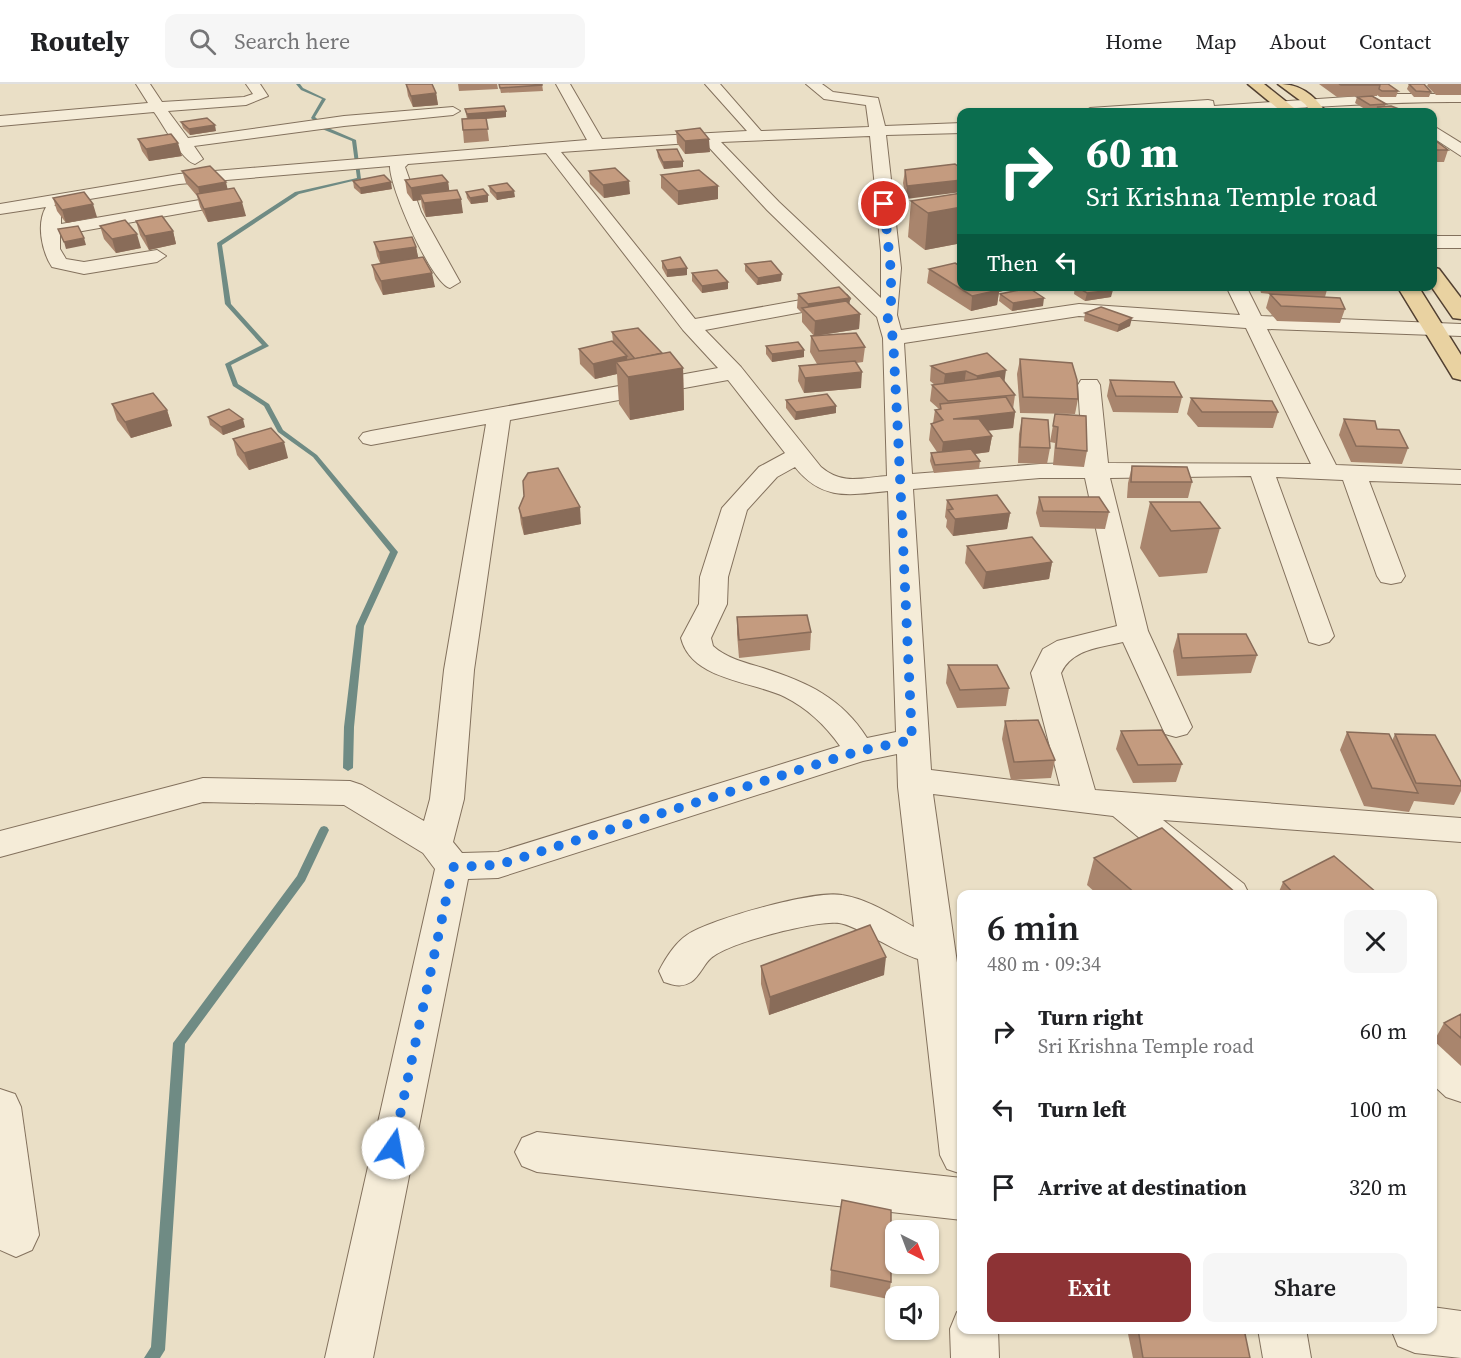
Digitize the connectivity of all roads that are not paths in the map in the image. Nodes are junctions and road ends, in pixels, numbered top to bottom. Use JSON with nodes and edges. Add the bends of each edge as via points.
{"nodes":[{"id":1,"x":143,"y":84,"type":"edge"},
{"id":2,"x":253,"y":84,"type":"edge"},
{"id":3,"x":563,"y":84,"type":"edge"},
{"id":4,"x":712,"y":84,"type":"edge"},
{"id":5,"x":813,"y":84,"type":"edge"},
{"id":6,"x":1255,"y":84,"type":"edge"},
{"id":7,"x":1285,"y":84,"type":"edge"},
{"id":8,"x":1391,"y":91,"type":"edge"},
{"id":9,"x":449,"y":93,"type":"dead end"},
{"id":10,"x":1461,"y":98,"type":"edge"},
{"id":11,"x":1315,"y":103,"type":"edge"},
{"id":12,"x":1411,"y":105,"type":"edge"},
{"id":13,"x":1282,"y":106,"type":"edge"},
{"id":14,"x":158,"y":107,"type":"junction"},
{"id":15,"x":1218,"y":108,"type":"edge"},
{"id":16,"x":1251,"y":108,"type":"edge"},
{"id":17,"x":453,"y":111,"type":"junction"},
{"id":18,"x":0,"y":121,"type":"edge"},
{"id":19,"x":957,"y":123,"type":"edge"},
{"id":20,"x":957,"y":128,"type":"edge"},
{"id":21,"x":879,"y":129,"type":"junction"},
{"id":22,"x":754,"y":130,"type":"junction"},
{"id":23,"x":1437,"y":133,"type":"edge"},
{"id":24,"x":708,"y":137,"type":"junction"},
{"id":25,"x":594,"y":139,"type":"junction"},
{"id":26,"x":461,"y":140,"type":"junction"},
{"id":27,"x":182,"y":143,"type":"junction"},
{"id":28,"x":549,"y":147,"type":"junction"},
{"id":29,"x":1461,"y":151,"type":"edge"},
{"id":30,"x":395,"y":159,"type":"junction"},
{"id":31,"x":346,"y":161,"type":"junction"},
{"id":32,"x":204,"y":170,"type":"junction"},
{"id":33,"x":52,"y":200,"type":"junction"},
{"id":34,"x":217,"y":202,"type":"edge"},
{"id":35,"x":0,"y":203,"type":"edge"},
{"id":36,"x":0,"y":209,"type":"edge"},
{"id":37,"x":52,"y":231,"type":"junction"},
{"id":38,"x":1437,"y":242,"type":"edge"},
{"id":39,"x":1461,"y":242,"type":"edge"},
{"id":40,"x":157,"y":256,"type":"dead end"},
{"id":41,"x":1437,"y":280,"type":"edge"},
{"id":42,"x":450,"y":282,"type":"dead end"},
{"id":43,"x":1239,"y":291,"type":"edge"},
{"id":44,"x":1410,"y":291,"type":"edge"},
{"id":45,"x":867,"y":295,"type":"junction"},
{"id":46,"x":1461,"y":314,"type":"edge"},
{"id":47,"x":1255,"y":322,"type":"junction"},
{"id":48,"x":690,"y":326,"type":"junction"},
{"id":49,"x":890,"y":327,"type":"junction"},
{"id":50,"x":1432,"y":328,"type":"junction"},
{"id":51,"x":1461,"y":330,"type":"edge"},
{"id":52,"x":733,"y":372,"type":"junction"},
{"id":53,"x":1461,"y":373,"type":"edge"},
{"id":54,"x":1089,"y":384,"type":"dead end"},
{"id":55,"x":499,"y":415,"type":"junction"},
{"id":56,"x":371,"y":438,"type":"dead end"},
{"id":57,"x":799,"y":455,"type":"junction"},
{"id":58,"x":1261,"y":469,"type":"junction"},
{"id":59,"x":1096,"y":470,"type":"junction"},
{"id":60,"x":1340,"y":473,"type":"junction"},
{"id":61,"x":1461,"y":477,"type":"edge"},
{"id":62,"x":901,"y":481,"type":"junction"},
{"id":63,"x":1391,"y":576,"type":"dead end"},
{"id":64,"x":1133,"y":631,"type":"junction"},
{"id":65,"x":1319,"y":636,"type":"dead end"},
{"id":66,"x":1176,"y":727,"type":"dead end"},
{"id":67,"x":912,"y":740,"type":"junction"},
{"id":68,"x":859,"y":751,"type":"junction"},
{"id":69,"x":915,"y":780,"type":"junction"},
{"id":70,"x":1081,"y":800,"type":"junction"},
{"id":71,"x":1122,"y":805,"type":"junction"},
{"id":72,"x":1461,"y":830,"type":"edge"},
{"id":73,"x":0,"y":844,"type":"edge"},
{"id":74,"x":444,"y":855,"type":"junction"},
{"id":75,"x":1226,"y":890,"type":"edge"},
{"id":76,"x":935,"y":949,"type":"junction"},
{"id":77,"x":678,"y":971,"type":"dead end"},
{"id":78,"x":1437,"y":1063,"type":"edge"},
{"id":79,"x":1461,"y":1084,"type":"edge"},
{"id":80,"x":0,"y":1107,"type":"edge"},
{"id":81,"x":957,"y":1117,"type":"edge"},
{"id":82,"x":537,"y":1152,"type":"dead end"},
{"id":83,"x":957,"y":1198,"type":"edge"},
{"id":84,"x":16,"y":1235,"type":"dead end"},
{"id":85,"x":1437,"y":1332,"type":"edge"},
{"id":86,"x":974,"y":1334,"type":"edge"},
{"id":87,"x":1283,"y":1334,"type":"edge"},
{"id":88,"x":1461,"y":1335,"type":"edge"},
{"id":89,"x":349,"y":1358,"type":"edge"},
{"id":90,"x":975,"y":1358,"type":"edge"},
{"id":91,"x":1287,"y":1358,"type":"edge"}],
"edges":[{"from":1,"to":14,"type":"street"},
{"from":2,"to":14,"type":"street","via":[[261,96],[246,101]]},
{"from":3,"to":25,"type":"street"},
{"from":4,"to":22,"type":"street"},
{"from":5,"to":21,"type":"street","via":[[829,96],[873,101]]},
{"from":6,"to":13,"type":"main road"},
{"from":7,"to":11,"type":"main road"},
{"from":8,"to":11,"type":"street"},
{"from":8,"to":12,"type":"street"},
{"from":9,"to":17,"type":"street"},
{"from":10,"to":12,"type":"street"},
{"from":11,"to":13,"type":"street"},
{"from":13,"to":15,"type":"street"},
{"from":13,"to":16,"type":"street"},
{"from":14,"to":18,"type":"street"},
{"from":14,"to":27,"type":"street"},
{"from":17,"to":26,"type":"street"},
{"from":17,"to":27,"type":"street"},
{"from":19,"to":21,"type":"street"},
{"from":20,"to":21,"type":"street"},
{"from":21,"to":22,"type":"street"},
{"from":21,"to":24,"type":"street"},
{"from":21,"to":49,"type":"street","via":[[891,272]]},
{"from":22,"to":25,"type":"street"},
{"from":23,"to":29,"type":"street"},
{"from":24,"to":28,"type":"street"},
{"from":24,"to":45,"type":"street","via":[[772,206]]},
{"from":25,"to":26,"type":"street"},
{"from":26,"to":30,"type":"street"},
{"from":27,"to":32,"type":"street"},
{"from":28,"to":30,"type":"street"},
{"from":28,"to":48,"type":"street"},
{"from":30,"to":31,"type":"street"},
{"from":30,"to":42,"type":"street","via":[[414,216]]},
{"from":31,"to":32,"type":"street"},
{"from":31,"to":33,"type":"street","via":[[208,175]]},
{"from":32,"to":35,"type":"street"},
{"from":33,"to":36,"type":"street"},
{"from":33,"to":37,"type":"street"},
{"from":34,"to":37,"type":"street"},
{"from":37,"to":40,"type":"street","via":[[51,249],[58,263],[70,267]]},
{"from":38,"to":39,"type":"street"},
{"from":41,"to":46,"type":"main road"},
{"from":43,"to":47,"type":"street"},
{"from":44,"to":50,"type":"main road"},
{"from":45,"to":48,"type":"street"},
{"from":45,"to":49,"type":"street"},
{"from":47,"to":49,"type":"street","via":[[1080,309]]},
{"from":47,"to":50,"type":"street"},
{"from":47,"to":60,"type":"street"},
{"from":48,"to":52,"type":"street"},
{"from":49,"to":62,"type":"street"},
{"from":50,"to":51,"type":"street"},
{"from":50,"to":53,"type":"main road"},
{"from":52,"to":55,"type":"street"},
{"from":52,"to":57,"type":"street"},
{"from":54,"to":59,"type":"street"},
{"from":55,"to":56,"type":"street"},
{"from":55,"to":74,"type":"street","via":[[459,670]]},
{"from":57,"to":62,"type":"street","via":[[826,484],[849,487]]},
{"from":57,"to":68,"type":"street","via":[[768,472],[735,508],[714,577],[713,604],[696,638],[701,652],[723,666],[797,691],[832,714]]},
{"from":58,"to":59,"type":"street"},
{"from":58,"to":60,"type":"street"},
{"from":58,"to":65,"type":"street"},
{"from":59,"to":62,"type":"street"},
{"from":59,"to":64,"type":"street"},
{"from":60,"to":61,"type":"street"},
{"from":60,"to":63,"type":"street"},
{"from":62,"to":67,"type":"street"},
{"from":64,"to":66,"type":"street"},
{"from":64,"to":70,"type":"street","via":[[1068,647],[1054,656],[1046,673]]},
{"from":67,"to":68,"type":"street"},
{"from":67,"to":69,"type":"street"},
{"from":68,"to":74,"type":"street","via":[[498,865]]},
{"from":69,"to":70,"type":"street"},
{"from":69,"to":76,"type":"street"},
{"from":70,"to":71,"type":"street"},
{"from":71,"to":72,"type":"street"},
{"from":71,"to":75,"type":"street"},
{"from":73,"to":74,"type":"street","via":[[203,790],[350,793]]},
{"from":74,"to":89,"type":"street"},
{"from":76,"to":77,"type":"street","via":[[910,942],[842,909],[821,909],[710,938]]},
{"from":76,"to":81,"type":"street"},
{"from":78,"to":79,"type":"street"},
{"from":80,"to":84,"type":"street"},
{"from":82,"to":83,"type":"street"},
{"from":85,"to":88,"type":"street"},
{"from":86,"to":90,"type":"street"},
{"from":87,"to":91,"type":"street"}]}
